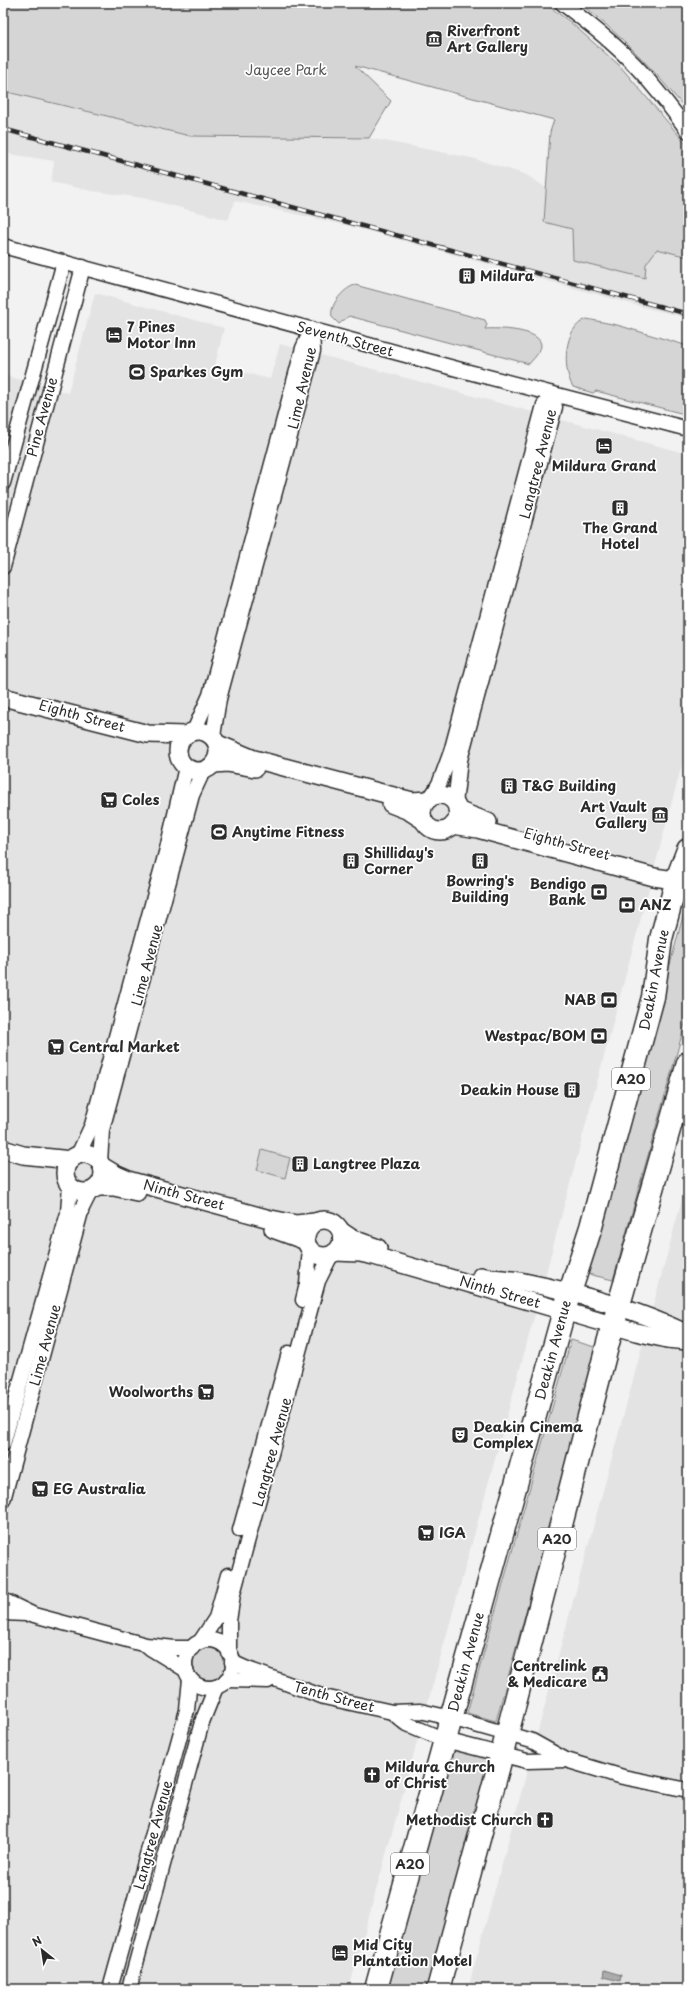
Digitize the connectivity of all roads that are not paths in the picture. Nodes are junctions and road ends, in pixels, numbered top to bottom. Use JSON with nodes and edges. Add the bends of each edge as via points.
{"nodes":[{"id":1,"x":562,"y":3,"type":"edge"},
{"id":2,"x":688,"y":131,"type":"edge"},
{"id":3,"x":3,"y":246,"type":"edge"},
{"id":4,"x":64,"y":262,"type":"junction"},
{"id":5,"x":83,"y":267,"type":"junction"},
{"id":6,"x":57,"y":289,"type":"junction"},
{"id":7,"x":75,"y":294,"type":"junction"},
{"id":8,"x":312,"y":329,"type":"junction"},
{"id":9,"x":552,"y":394,"type":"junction"},
{"id":10,"x":688,"y":429,"type":"edge"},
{"id":11,"x":3,"y":483,"type":"edge"},
{"id":12,"x":3,"y":567,"type":"edge"},
{"id":13,"x":7,"y":696,"type":"edge"},
{"id":14,"x":190,"y":733,"type":"junction"},
{"id":15,"x":148,"y":734,"type":"junction"},
{"id":16,"x":215,"y":740,"type":"junction"},
{"id":17,"x":182,"y":761,"type":"junction"},
{"id":18,"x":208,"y":768,"type":"junction"},
{"id":19,"x":429,"y":799,"type":"junction"},
{"id":20,"x":455,"y":813,"type":"junction"},
{"id":21,"x":423,"y":820,"type":"junction"},
{"id":22,"x":688,"y":850,"type":"edge"},
{"id":23,"x":683,"y":880,"type":"edge"},
{"id":24,"x":688,"y":1063,"type":"edge"},
{"id":25,"x":3,"y":1149,"type":"edge"},
{"id":26,"x":23,"y":1155,"type":"junction"},
{"id":27,"x":74,"y":1158,"type":"junction"},
{"id":28,"x":101,"y":1164,"type":"junction"},
{"id":29,"x":68,"y":1180,"type":"junction"},
{"id":30,"x":94,"y":1189,"type":"junction"},
{"id":31,"x":315,"y":1222,"type":"junction"},
{"id":32,"x":341,"y":1231,"type":"junction"},
{"id":33,"x":308,"y":1245,"type":"junction"},
{"id":34,"x":333,"y":1253,"type":"junction"},
{"id":35,"x":566,"y":1302,"type":"junction"},
{"id":36,"x":616,"y":1316,"type":"junction"},
{"id":37,"x":688,"y":1334,"type":"edge"},
{"id":38,"x":688,"y":1341,"type":"edge"},
{"id":39,"x":3,"y":1444,"type":"edge"},
{"id":40,"x":3,"y":1500,"type":"edge"},
{"id":41,"x":3,"y":1600,"type":"edge"},
{"id":42,"x":3,"y":1613,"type":"edge"},
{"id":43,"x":34,"y":1615,"type":"junction"},
{"id":44,"x":146,"y":1645,"type":"junction"},
{"id":45,"x":196,"y":1645,"type":"junction"},
{"id":46,"x":231,"y":1657,"type":"junction"},
{"id":47,"x":188,"y":1675,"type":"junction"},
{"id":48,"x":277,"y":1681,"type":"junction"},
{"id":49,"x":221,"y":1684,"type":"junction"},
{"id":50,"x":392,"y":1712,"type":"junction"},
{"id":51,"x":451,"y":1718,"type":"junction"},
{"id":52,"x":444,"y":1740,"type":"junction"},
{"id":53,"x":505,"y":1744,"type":"junction"},
{"id":54,"x":566,"y":1760,"type":"junction"},
{"id":55,"x":668,"y":1786,"type":"junction"},
{"id":56,"x":688,"y":1790,"type":"edge"},
{"id":57,"x":688,"y":1795,"type":"edge"},
{"id":58,"x":110,"y":1989,"type":"edge"},
{"id":59,"x":130,"y":1989,"type":"edge"},
{"id":60,"x":376,"y":1989,"type":"edge"},
{"id":61,"x":438,"y":1989,"type":"edge"}],
"edges":[{"from":1,"to":2,"type":"street","via":[[592,25],[626,56],[654,86]]},
{"from":3,"to":4,"type":"street","name":"Seventh Street"},
{"from":4,"to":5,"type":"street","name":"Seventh Street"},
{"from":4,"to":6,"type":"street","name":"Pine Avenue"},
{"from":5,"to":7,"type":"street","name":"Pine Avenue"},
{"from":5,"to":8,"type":"street","name":"Seventh Street"},
{"from":6,"to":7,"type":"street"},
{"from":6,"to":11,"type":"street","name":"Pine Avenue"},
{"from":7,"to":12,"type":"street","name":"Pine Avenue"},
{"from":8,"to":9,"type":"street","name":"Seventh Street"},
{"from":8,"to":14,"type":"street","name":"Lime Avenue","via":[[303,348],[210,695]]},
{"from":8,"to":16,"type":"street","name":"Lime Avenue","via":[[314,351],[219,699]]},
{"from":9,"to":10,"type":"street","name":"Seventh Street"},
{"from":9,"to":19,"type":"street","name":"Langtree Avenue","via":[[544,405],[451,752],[440,782]]},
{"from":9,"to":20,"type":"street","name":"Langtree Avenue","via":[[555,407],[460,760]]},
{"from":13,"to":15,"type":"street","name":"Eighth Street"},
{"from":14,"to":15,"type":"street","name":"Eighth Street"},
{"from":14,"to":16,"type":"street","via":[[207,733]]},
{"from":14,"to":17,"type":"street","via":[[179,744]]},
{"from":15,"to":17,"type":"street","name":"Eighth Street"},
{"from":16,"to":18,"type":"street","via":[[219,754]]},
{"from":16,"to":19,"type":"street","via":[[241,755],[262,761],[412,801]]},
{"from":17,"to":18,"type":"street","via":[[197,772]]},
{"from":17,"to":27,"type":"street","name":"Lime Avenue","via":[[167,849],[92,1125]]},
{"from":18,"to":21,"type":"street","via":[[227,763],[249,767],[377,800],[409,811]]},
{"from":18,"to":28,"type":"street","name":"Lime Avenue","via":[[192,795],[102,1130]]},
{"from":19,"to":20,"type":"street","via":[[441,796],[451,800]]},
{"from":19,"to":21,"type":"street","via":[[422,809]]},
{"from":20,"to":21,"type":"street","via":[[444,830],[434,830]]},
{"from":20,"to":23,"type":"street","name":"Eighth Street","via":[[478,829],[654,877]]},
{"from":22,"to":23,"type":"highway","name":"Deakin Avenue","number":"A20"},
{"from":23,"to":35,"type":"highway","name":"Deakin Avenue","number":"A20","via":[[661,939],[653,997],[591,1227]]},
{"from":24,"to":36,"type":"highway","number":"A20"},
{"from":25,"to":26,"type":"street"},
{"from":26,"to":27,"type":"street"},
{"from":26,"to":29,"type":"street"},
{"from":27,"to":28,"type":"street","via":[[90,1155]]},
{"from":27,"to":29,"type":"street","via":[[66,1171]]},
{"from":28,"to":30,"type":"street","via":[[103,1177]]},
{"from":28,"to":31,"type":"street","name":"Ninth Street","via":[[131,1181],[266,1218],[296,1224]]},
{"from":29,"to":30,"type":"street","via":[[79,1191]]},
{"from":29,"to":39,"type":"street","name":"Lime Avenue","via":[[68,1213]]},
{"from":30,"to":33,"type":"street","name":"Ninth Street","via":[[114,1187],[142,1193],[293,1234]]},
{"from":30,"to":40,"type":"street","name":"Lime Avenue","via":[[82,1208]]},
{"from":31,"to":32,"type":"street","via":[[330,1221]]},
{"from":31,"to":33,"type":"street","via":[[308,1230]]},
{"from":32,"to":34,"type":"street","via":[[342,1243]]},
{"from":32,"to":35,"type":"street","name":"Ninth Street","via":[[353,1239],[375,1247],[482,1276],[522,1282]]},
{"from":33,"to":34,"type":"street","via":[[319,1255]]},
{"from":33,"to":45,"type":"street","name":"Langtree Avenue","via":[[307,1284],[220,1606],[211,1627]]},
{"from":34,"to":35,"type":"street","name":"Ninth Street","via":[[360,1253]]},
{"from":34,"to":46,"type":"street","name":"Langtree Avenue","via":[[318,1281],[233,1594],[230,1621]]},
{"from":35,"to":36,"type":"street","name":"Ninth Street"},
{"from":35,"to":51,"type":"highway","name":"Deakin Avenue","number":"A20"},
{"from":36,"to":37,"type":"street","name":"Ninth Street"},
{"from":36,"to":38,"type":"street","name":"Ninth Street","via":[[667,1339]]},
{"from":36,"to":53,"type":"highway","number":"A20"},
{"from":41,"to":43,"type":"street"},
{"from":42,"to":43,"type":"street"},
{"from":43,"to":44,"type":"street"},
{"from":44,"to":45,"type":"street","via":[[175,1648]]},
{"from":44,"to":47,"type":"street"},
{"from":45,"to":46,"type":"street","via":[[207,1641],[220,1643]]},
{"from":45,"to":47,"type":"street","via":[[187,1654]]},
{"from":46,"to":48,"type":"street","name":"Tenth Street"},
{"from":46,"to":49,"type":"street","via":[[230,1675]]},
{"from":47,"to":49,"type":"street","via":[[202,1687]]},
{"from":47,"to":58,"type":"street","name":"Langtree Avenue","via":[[190,1696],[187,1710]]},
{"from":48,"to":49,"type":"street","name":"Tenth Street"},
{"from":48,"to":50,"type":"street","name":"Tenth Street","via":[[324,1697]]},
{"from":49,"to":59,"type":"street","name":"Langtree Avenue","via":[[202,1722]]},
{"from":50,"to":51,"type":"street","name":"Tenth Street","via":[[420,1711]]},
{"from":50,"to":52,"type":"street","name":"Tenth Street","via":[[405,1723]]},
{"from":51,"to":52,"type":"highway","name":"Deakin Avenue","number":"A20"},
{"from":51,"to":53,"type":"street","name":"Tenth Street"},
{"from":52,"to":53,"type":"street","name":"Tenth Street"},
{"from":52,"to":60,"type":"highway","name":"Deakin Avenue","number":"A20"},
{"from":53,"to":54,"type":"street","name":"Tenth Street","via":[[532,1741]]},
{"from":53,"to":54,"type":"street","name":"Tenth Street","via":[[527,1760]]},
{"from":53,"to":61,"type":"highway","number":"A20"},
{"from":54,"to":55,"type":"street","name":"Tenth Street","via":[[623,1777]]},
{"from":55,"to":56,"type":"street","name":"Tenth Street"},
{"from":55,"to":57,"type":"street","name":"Tenth Street"}]}
